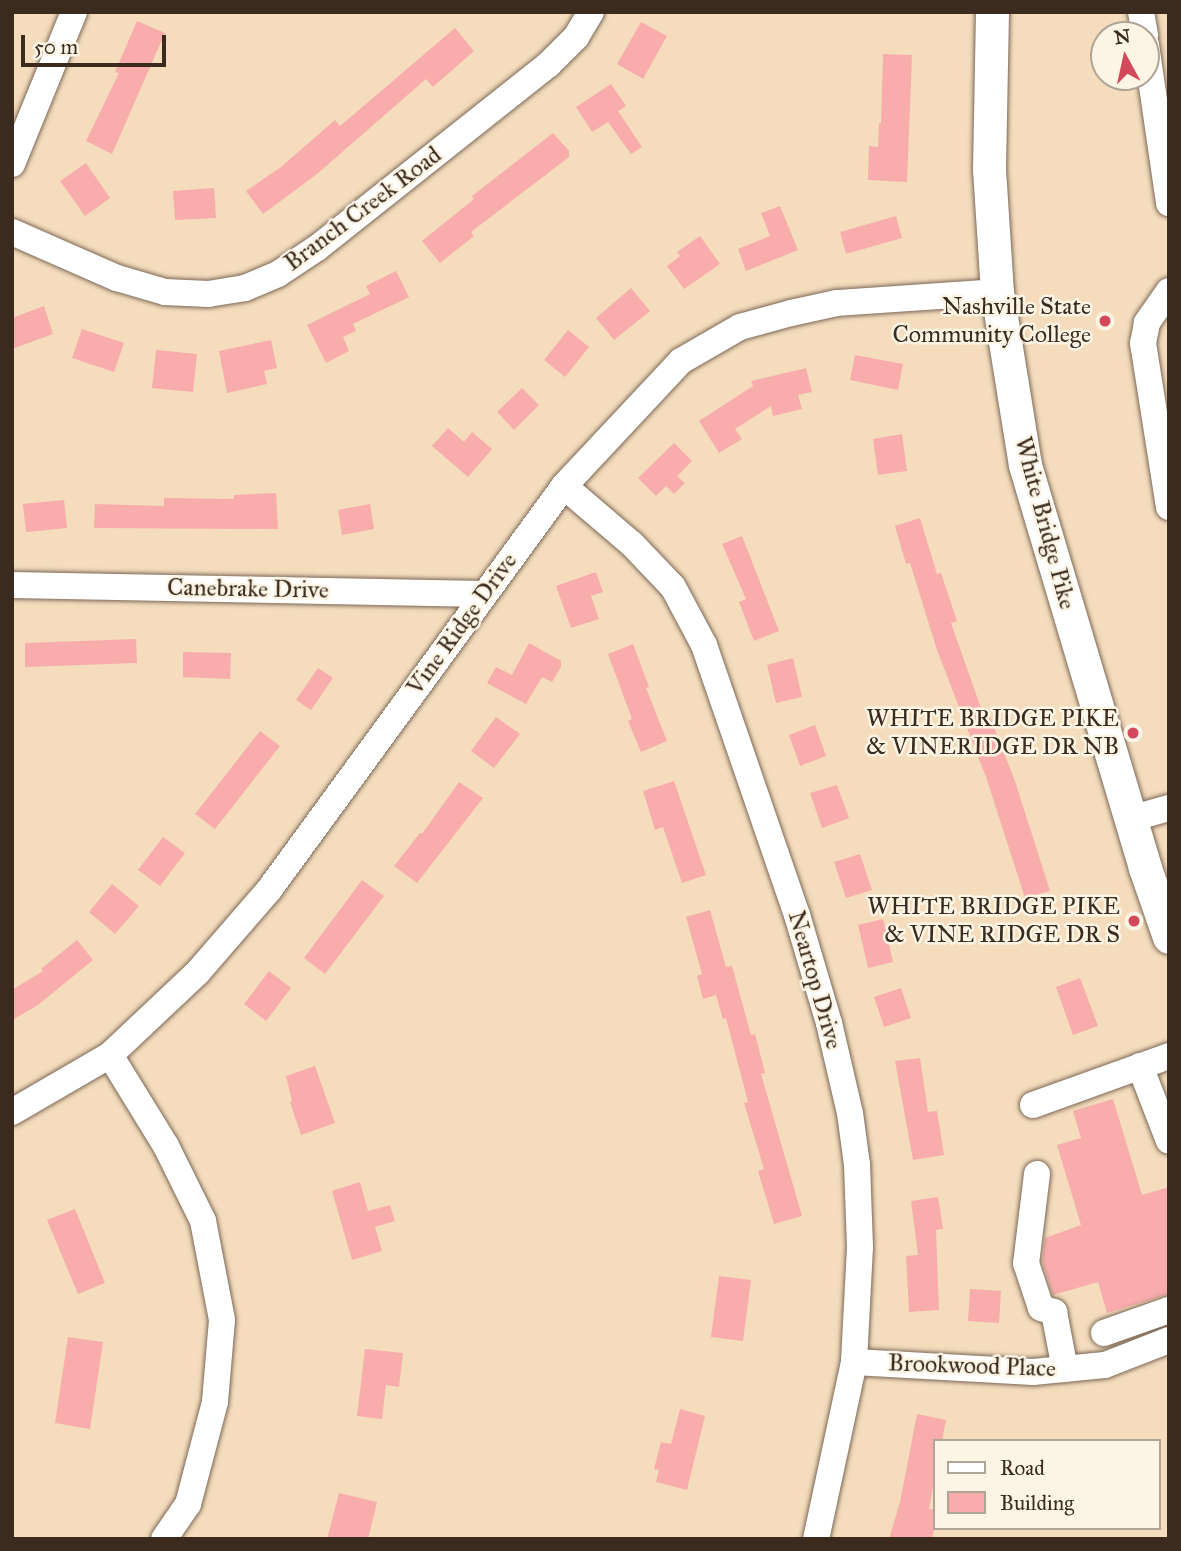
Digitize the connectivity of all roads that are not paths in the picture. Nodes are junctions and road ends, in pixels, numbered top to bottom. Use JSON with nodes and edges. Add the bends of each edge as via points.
{"nodes":[{"id":1,"x":74,"y":12,"type":"edge"},
{"id":2,"x":591,"y":12,"type":"edge"},
{"id":3,"x":992,"y":12,"type":"edge"},
{"id":4,"x":1153,"y":91,"type":"edge"},
{"id":5,"x":12,"y":164,"type":"edge"},
{"id":6,"x":1169,"y":203,"type":"edge"},
{"id":7,"x":12,"y":232,"type":"edge"},
{"id":8,"x":1169,"y":291,"type":"edge"},
{"id":9,"x":997,"y":292,"type":"junction"},
{"id":10,"x":564,"y":486,"type":"junction"},
{"id":11,"x":1169,"y":507,"type":"edge"},
{"id":12,"x":12,"y":585,"type":"edge"},
{"id":13,"x":484,"y":594,"type":"junction"},
{"id":14,"x":1169,"y":808,"type":"edge"},
{"id":15,"x":1130,"y":819,"type":"junction"},
{"id":16,"x":1169,"y":937,"type":"edge"},
{"id":17,"x":110,"y":1055,"type":"junction"},
{"id":18,"x":1169,"y":1056,"type":"edge"},
{"id":19,"x":1140,"y":1066,"type":"junction"},
{"id":20,"x":1033,"y":1105,"type":"dead end"},
{"id":21,"x":12,"y":1112,"type":"edge"},
{"id":22,"x":1169,"y":1141,"type":"edge"},
{"id":23,"x":1037,"y":1174,"type":"dead end"},
{"id":24,"x":1169,"y":1310,"type":"edge"},
{"id":25,"x":1135,"y":1322,"type":"junction"},
{"id":26,"x":1104,"y":1333,"type":"dead end"},
{"id":27,"x":1157,"y":1345,"type":"edge"},
{"id":28,"x":854,"y":1362,"type":"junction"},
{"id":29,"x":1065,"y":1369,"type":"junction"},
{"id":30,"x":164,"y":1539,"type":"edge"},
{"id":31,"x":816,"y":1539,"type":"edge"}],
"edges":[{"from":1,"to":5,"type":"street"},
{"from":2,"to":7,"type":"street","name":"Branch Creek Road","via":[[576,37],[527,81],[317,248],[278,274],[245,288],[208,294],[165,292],[117,278]]},
{"from":3,"to":9,"type":"main road","name":"White Bridge Pike","via":[[989,169]]},
{"from":4,"to":6,"type":"street"},
{"from":8,"to":11,"type":"street","via":[[1147,323],[1143,343]]},
{"from":9,"to":10,"type":"street","name":"Vine Ridge Drive","via":[[836,303],[740,327],[681,361]]},
{"from":9,"to":15,"type":"main road","name":"White Bridge Pike","via":[[1025,465]]},
{"from":10,"to":13,"type":"street","name":"Vine Ridge Drive"},
{"from":10,"to":28,"type":"street","name":"Neartop Drive","via":[[632,544],[673,587],[704,645],[797,915],[829,1023],[857,1165],[860,1247]]},
{"from":12,"to":13,"type":"street","name":"Canebrake Drive"},
{"from":13,"to":17,"type":"street","name":"Vine Ridge Drive","via":[[269,890],[198,972]]},
{"from":14,"to":15,"type":"street"},
{"from":15,"to":16,"type":"main road","name":"White Bridge Pike"},
{"from":17,"to":21,"type":"street","name":"Vine Ridge Drive"},
{"from":17,"to":30,"type":"street","via":[[166,1146],[203,1221],[222,1320],[209,1428],[188,1504]]},
{"from":18,"to":19,"type":"street"},
{"from":19,"to":20,"type":"street"},
{"from":19,"to":22,"type":"street"},
{"from":23,"to":29,"type":"street","via":[[1026,1263],[1041,1308],[1054,1312]]},
{"from":24,"to":25,"type":"street"},
{"from":25,"to":26,"type":"street"},
{"from":25,"to":27,"type":"street"},
{"from":27,"to":29,"type":"street","name":"Brookwood Place","via":[[1105,1365]]},
{"from":28,"to":29,"type":"street","name":"Brookwood Place","via":[[1033,1372]]},
{"from":28,"to":31,"type":"street","name":"Neartop Drive"}]}
